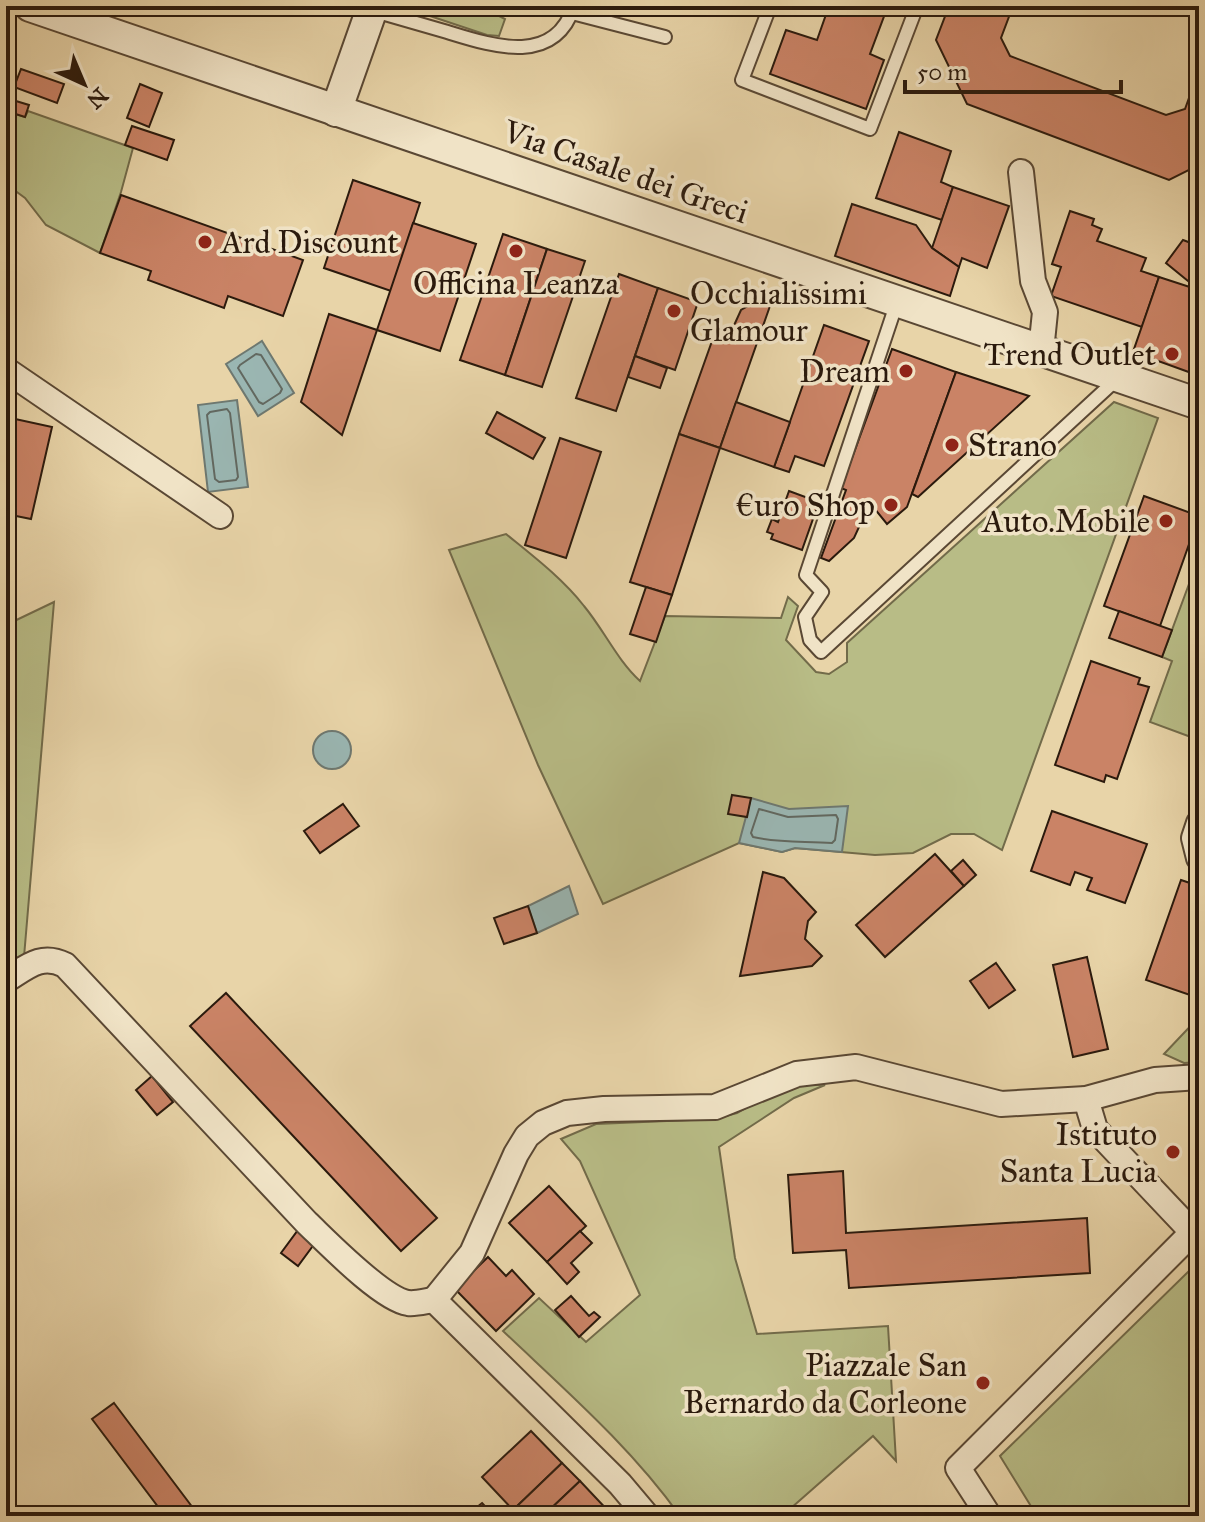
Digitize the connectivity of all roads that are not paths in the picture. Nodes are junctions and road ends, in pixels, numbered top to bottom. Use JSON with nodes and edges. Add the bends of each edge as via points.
{"nodes":[{"id":1,"x":30,"y":6,"type":"edge"},
{"id":2,"x":917,"y":6,"type":"edge"},
{"id":3,"x":372,"y":8,"type":"edge"},
{"id":4,"x":573,"y":9,"type":"edge"},
{"id":5,"x":769,"y":9,"type":"dead end"},
{"id":6,"x":665,"y":37,"type":"dead end"},
{"id":7,"x":336,"y":111,"type":"junction"},
{"id":8,"x":1021,"y":172,"type":"dead end"},
{"id":9,"x":897,"y":302,"type":"junction"},
{"id":10,"x":1041,"y":351,"type":"junction"},
{"id":11,"x":6,"y":370,"type":"edge"},
{"id":12,"x":1120,"y":377,"type":"junction"},
{"id":13,"x":1199,"y":404,"type":"edge"},
{"id":14,"x":220,"y":516,"type":"dead end"},
{"id":15,"x":1199,"y":823,"type":"edge"},
{"id":16,"x":1199,"y":858,"type":"edge"},
{"id":17,"x":6,"y":980,"type":"edge"},
{"id":18,"x":1199,"y":1077,"type":"edge"},
{"id":19,"x":1086,"y":1099,"type":"junction"},
{"id":20,"x":1196,"y":1236,"type":"edge"},
{"id":21,"x":434,"y":1300,"type":"junction"},
{"id":22,"x":647,"y":1516,"type":"edge"},
{"id":23,"x":989,"y":1516,"type":"edge"}],
"edges":[{"from":1,"to":7,"type":"street","name":"Via Casale dei Greci"},
{"from":2,"to":5,"type":"lane","via":[[870,129],[742,80]]},
{"from":3,"to":4,"type":"lane","via":[[495,46],[518,47],[561,33]]},
{"from":3,"to":7,"type":"street"},
{"from":4,"to":6,"type":"lane"},
{"from":7,"to":9,"type":"street","name":"Via Casale dei Greci"},
{"from":8,"to":10,"type":"street","via":[[1033,281],[1045,312]]},
{"from":9,"to":10,"type":"street","name":"Via Casale dei Greci"},
{"from":9,"to":12,"type":"lane","via":[[806,575],[822,592],[805,617],[810,640],[821,652]]},
{"from":10,"to":12,"type":"street","name":"Via Casale dei Greci"},
{"from":11,"to":14,"type":"street"},
{"from":12,"to":13,"type":"street","name":"Via Casale dei Greci"},
{"from":15,"to":16,"type":"street","via":[[1194,838]]},
{"from":17,"to":21,"type":"street","via":[[38,959],[65,965],[345,1259],[391,1296],[407,1303]]},
{"from":18,"to":19,"type":"street","via":[[1155,1080]]},
{"from":19,"to":20,"type":"street","via":[[1095,1129]]},
{"from":19,"to":21,"type":"street","via":[[1001,1104],[856,1067],[797,1074],[698,1110],[567,1113],[527,1136],[472,1253]]},
{"from":20,"to":23,"type":"street","via":[[958,1468]]},
{"from":21,"to":22,"type":"street"}]}
